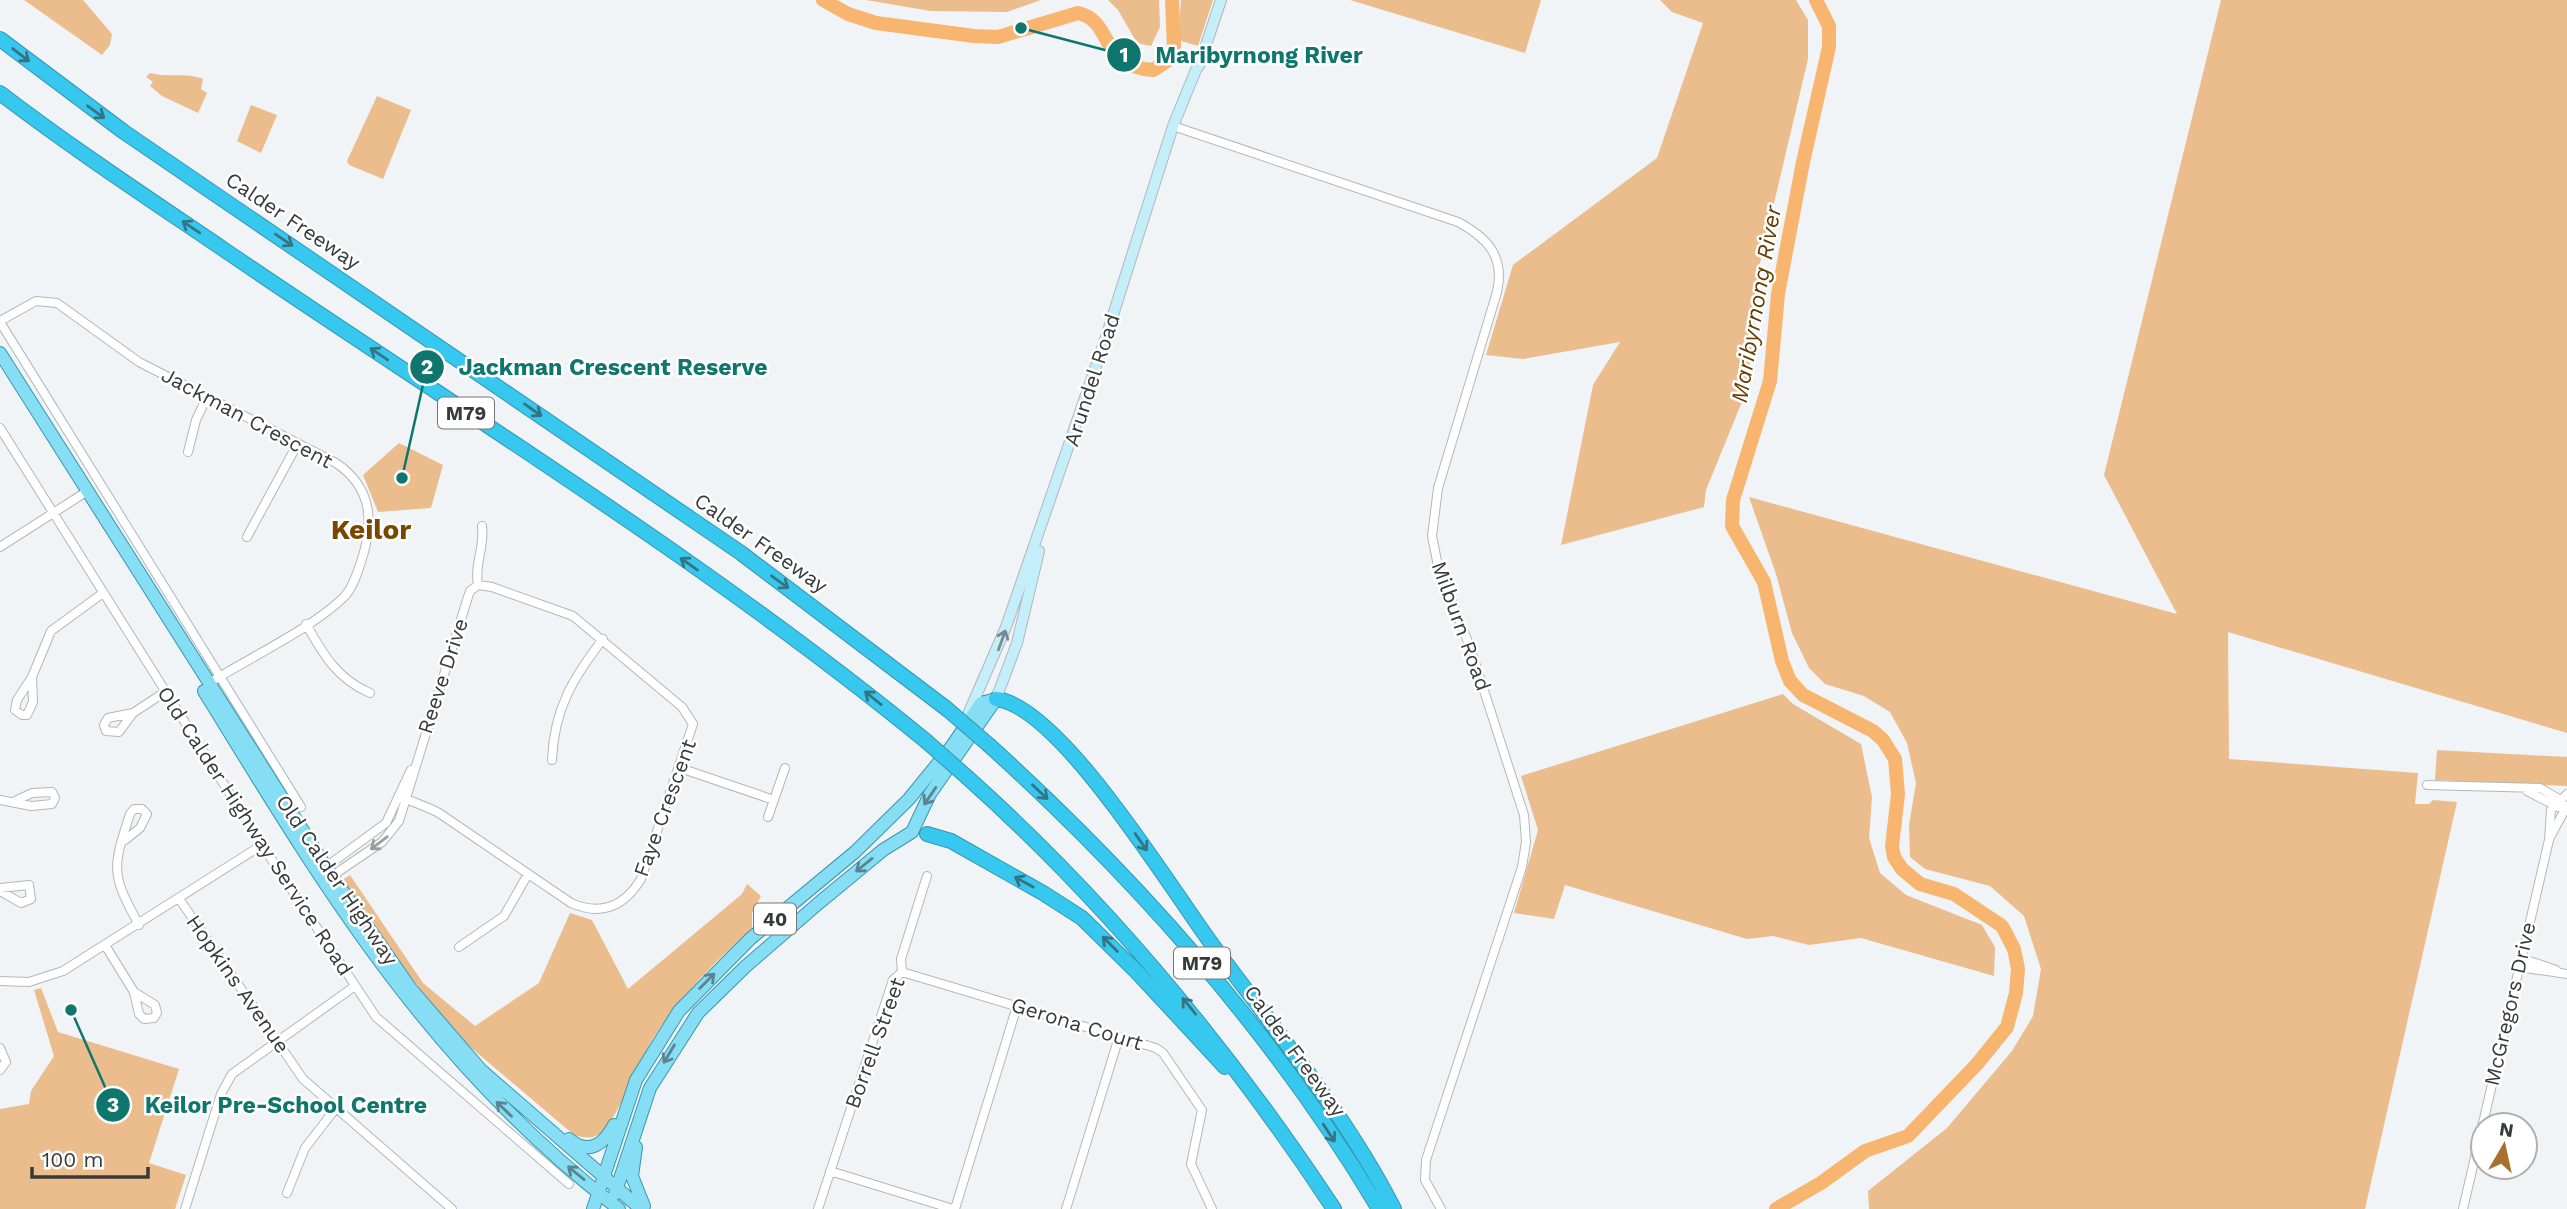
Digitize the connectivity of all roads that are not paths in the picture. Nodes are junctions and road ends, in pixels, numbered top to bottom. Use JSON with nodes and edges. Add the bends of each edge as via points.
{"nodes":[{"id":1,"x":1221,"y":0,"type":"edge"},
{"id":2,"x":0,"y":39,"type":"edge"},
{"id":3,"x":0,"y":93,"type":"edge"},
{"id":4,"x":1176,"y":127,"type":"junction"},
{"id":5,"x":0,"y":321,"type":"edge"},
{"id":6,"x":0,"y":354,"type":"edge"},
{"id":7,"x":207,"y":397,"type":"junction"},
{"id":8,"x":0,"y":428,"type":"edge"},
{"id":9,"x":298,"y":443,"type":"junction"},
{"id":10,"x":188,"y":452,"type":"dead end"},
{"id":11,"x":89,"y":497,"type":"junction"},
{"id":12,"x":1052,"y":500,"type":"junction"},
{"id":13,"x":52,"y":512,"type":"junction"},
{"id":14,"x":482,"y":526,"type":"dead end"},
{"id":15,"x":247,"y":537,"type":"dead end"},
{"id":16,"x":0,"y":547,"type":"edge"},
{"id":17,"x":474,"y":588,"type":"junction"},
{"id":18,"x":103,"y":593,"type":"junction"},
{"id":19,"x":306,"y":624,"type":"junction"},
{"id":20,"x":603,"y":639,"type":"junction"},
{"id":21,"x":32,"y":677,"type":"dead end"},
{"id":22,"x":210,"y":682,"type":"junction"},
{"id":23,"x":165,"y":692,"type":"junction"},
{"id":24,"x":370,"y":693,"type":"dead end"},
{"id":25,"x":996,"y":699,"type":"junction"},
{"id":26,"x":133,"y":713,"type":"dead end"},
{"id":27,"x":552,"y":760,"type":"dead end"},
{"id":28,"x":680,"y":768,"type":"junction"},
{"id":29,"x":785,"y":768,"type":"dead end"},
{"id":30,"x":926,"y":778,"type":"junction"},
{"id":31,"x":2427,"y":785,"type":"dead end"},
{"id":32,"x":403,"y":798,"type":"junction"},
{"id":33,"x":0,"y":800,"type":"edge"},
{"id":34,"x":774,"y":800,"type":"junction"},
{"id":35,"x":2560,"y":800,"type":"edge"},
{"id":36,"x":15,"y":801,"type":"dead end"},
{"id":37,"x":2566,"y":806,"type":"edge"},
{"id":38,"x":302,"y":807,"type":"dead end"},
{"id":39,"x":894,"y":813,"type":"junction"},
{"id":40,"x":768,"y":817,"type":"dead end"},
{"id":41,"x":919,"y":833,"type":"junction"},
{"id":42,"x":125,"y":840,"type":"dead end"},
{"id":43,"x":2549,"y":840,"type":"junction"},
{"id":44,"x":262,"y":845,"type":"junction"},
{"id":45,"x":326,"y":873,"type":"junction"},
{"id":46,"x":528,"y":874,"type":"junction"},
{"id":47,"x":928,"y":876,"type":"dead end"},
{"id":48,"x":180,"y":900,"type":"junction"},
{"id":49,"x":139,"y":925,"type":"junction"},
{"id":50,"x":105,"y":946,"type":"junction"},
{"id":51,"x":459,"y":947,"type":"dead end"},
{"id":52,"x":2520,"y":963,"type":"junction"},
{"id":53,"x":902,"y":972,"type":"junction"},
{"id":54,"x":2563,"y":973,"type":"edge"},
{"id":55,"x":0,"y":981,"type":"edge"},
{"id":56,"x":355,"y":986,"type":"junction"},
{"id":57,"x":135,"y":992,"type":"dead end"},
{"id":58,"x":1017,"y":1006,"type":"junction"},
{"id":59,"x":1119,"y":1037,"type":"junction"},
{"id":60,"x":276,"y":1040,"type":"junction"},
{"id":61,"x":0,"y":1048,"type":"edge"},
{"id":62,"x":0,"y":1070,"type":"edge"},
{"id":63,"x":481,"y":1070,"type":"junction"},
{"id":64,"x":630,"y":1094,"type":"junction"},
{"id":65,"x":643,"y":1105,"type":"junction"},
{"id":66,"x":336,"y":1108,"type":"junction"},
{"id":67,"x":1288,"y":1139,"type":"junction"},
{"id":68,"x":830,"y":1171,"type":"junction"},
{"id":69,"x":603,"y":1175,"type":"junction"},
{"id":70,"x":569,"y":1184,"type":"dead end"},
{"id":71,"x":616,"y":1187,"type":"junction"},
{"id":72,"x":598,"y":1191,"type":"junction"},
{"id":73,"x":287,"y":1193,"type":"dead end"},
{"id":74,"x":614,"y":1207,"type":"edge"},
{"id":75,"x":185,"y":1209,"type":"edge"},
{"id":76,"x":452,"y":1209,"type":"edge"},
{"id":77,"x":593,"y":1209,"type":"edge"},
{"id":78,"x":643,"y":1209,"type":"edge"},
{"id":79,"x":818,"y":1209,"type":"edge"},
{"id":80,"x":954,"y":1209,"type":"edge"},
{"id":81,"x":1066,"y":1209,"type":"edge"},
{"id":82,"x":1212,"y":1209,"type":"edge"},
{"id":83,"x":1334,"y":1209,"type":"edge"},
{"id":84,"x":1379,"y":1209,"type":"edge"},
{"id":85,"x":1394,"y":1209,"type":"edge"},
{"id":86,"x":1441,"y":1209,"type":"edge"},
{"id":87,"x":2463,"y":1209,"type":"edge"}],
"edges":[{"from":1,"to":4,"type":"street","name":"Arundel Road"},
{"from":2,"to":84,"type":"highway","name":"Calder Freeway","number":"M79","one_way":true,"bridge":true,"via":[[124,132],[741,553],[947,709],[1112,862],[1219,982],[1295,1083]]},
{"from":67,"to":3,"type":"highway","number":"M79","one_way":true,"bridge":true,"via":[[1157,970],[1062,866],[926,741],[658,542]]},
{"from":4,"to":12,"type":"street","name":"Arundel Road"},
{"from":4,"to":86,"type":"street","name":"Milburn Road","via":[[1458,222],[1487,241],[1500,266],[1497,292],[1438,488],[1432,536],[1438,566],[1470,647],[1524,815],[1526,842],[1516,887],[1426,1160],[1425,1180]]},
{"from":5,"to":7,"type":"street","name":"Jackman Crescent","via":[[36,301],[57,303],[130,356]]},
{"from":5,"to":22,"type":"street"},
{"from":6,"to":11,"type":"main road","name":"Old Calder Highway"},
{"from":7,"to":9,"type":"street","name":"Jackman Crescent"},
{"from":7,"to":10,"type":"street"},
{"from":8,"to":13,"type":"street","name":"Old Calder Highway Service Road"},
{"from":9,"to":15,"type":"street"},
{"from":9,"to":19,"type":"street","name":"Jackman Crescent","via":[[353,477],[364,493],[370,517],[369,535],[352,585],[345,596]]},
{"from":11,"to":13,"type":"street"},
{"from":11,"to":22,"type":"main road","name":"Old Calder Highway","via":[[93,510]]},
{"from":12,"to":25,"type":"street","name":"Arundel Road","via":[[1017,643]]},
{"from":30,"to":12,"type":"street","name":"Arundel Road","one_way":true,"via":[[975,702],[998,652]]},
{"from":13,"to":16,"type":"street"},
{"from":13,"to":18,"type":"street","name":"Old Calder Highway Service Road"},
{"from":14,"to":17,"type":"street","name":"Reeve Drive"},
{"from":17,"to":20,"type":"street","name":"Faye Crescent","via":[[492,587],[557,608]]},
{"from":17,"to":32,"type":"street","name":"Reeve Drive"},
{"from":18,"to":21,"type":"street","via":[[51,631]]},
{"from":18,"to":23,"type":"street","name":"Old Calder Highway Service Road"},
{"from":19,"to":22,"type":"street","name":"Jackman Crescent"},
{"from":19,"to":24,"type":"street","via":[[333,668]]},
{"from":20,"to":27,"type":"street","via":[[569,686]]},
{"from":20,"to":28,"type":"street","name":"Faye Crescent","via":[[688,713],[692,733]]},
{"from":22,"to":38,"type":"street"},
{"from":22,"to":45,"type":"main road","name":"Old Calder Highway"},
{"from":23,"to":26,"type":"street"},
{"from":23,"to":44,"type":"street","name":"Old Calder Highway Service Road"},
{"from":25,"to":30,"type":"main road","via":[[978,707]]},
{"from":25,"to":41,"type":"main road","one_way":true,"via":[[930,794]]},
{"from":25,"to":85,"type":"highway","one_way":true,"via":[[1018,707],[1037,722],[1115,806],[1281,1036]]},
{"from":28,"to":34,"type":"street"},
{"from":28,"to":46,"type":"street","name":"Faye Crescent","via":[[641,879],[622,902],[606,909],[582,908]]},
{"from":29,"to":34,"type":"street"},
{"from":30,"to":39,"type":"main road"},
{"from":31,"to":35,"type":"street","via":[[2545,789]]},
{"from":32,"to":45,"type":"street","name":"Reeve Drive","via":[[386,823]]},
{"from":32,"to":46,"type":"street","name":"Faye Crescent","via":[[439,813]]},
{"from":33,"to":36,"type":"street"},
{"from":34,"to":40,"type":"street"},
{"from":35,"to":37,"type":"street"},
{"from":35,"to":43,"type":"street","name":"McGregors Drive"},
{"from":37,"to":43,"type":"street","name":"McGregors Drive"},
{"from":39,"to":41,"type":"main road","via":[[901,825]]},
{"from":64,"to":39,"type":"main road","number":"40","one_way":true,"via":[[647,1058],[695,992]]},
{"from":41,"to":65,"type":"main road","number":"40","one_way":true,"via":[[883,850],[744,967],[698,1013],[666,1059]]},
{"from":67,"to":41,"type":"highway","one_way":true,"via":[[1145,980],[1082,918],[951,841]]},
{"from":42,"to":49,"type":"street","via":[[115,876]]},
{"from":43,"to":52,"type":"street","name":"McGregors Drive"},
{"from":44,"to":48,"type":"street"},
{"from":44,"to":56,"type":"street","name":"Old Calder Highway Service Road"},
{"from":45,"to":63,"type":"main road","name":"Old Calder Highway","via":[[427,1011]]},
{"from":72,"to":45,"type":"main road","name":"Old Calder Highway","one_way":true,"via":[[510,1115],[444,1045],[374,957]]},
{"from":46,"to":51,"type":"street","via":[[504,916]]},
{"from":47,"to":53,"type":"street","name":"Borrell Street","via":[[901,959]]},
{"from":48,"to":49,"type":"street"},
{"from":48,"to":60,"type":"street","name":"Hopkins Avenue"},
{"from":49,"to":50,"type":"street"},
{"from":50,"to":55,"type":"street","via":[[44,979]]},
{"from":50,"to":57,"type":"street"},
{"from":52,"to":54,"type":"street"},
{"from":52,"to":87,"type":"street","name":"McGregors Drive"},
{"from":53,"to":58,"type":"street","name":"Gerona Court"},
{"from":53,"to":68,"type":"street","name":"Borrell Street","via":[[893,980]]},
{"from":56,"to":60,"type":"street"},
{"from":56,"to":70,"type":"street","name":"Old Calder Highway Service Road","via":[[382,1023]]},
{"from":58,"to":59,"type":"street","name":"Gerona Court"},
{"from":58,"to":80,"type":"street"},
{"from":59,"to":81,"type":"street"},
{"from":59,"to":82,"type":"street","name":"Gerona Court","via":[[1160,1051],[1201,1105],[1203,1121],[1191,1164]]},
{"from":60,"to":66,"type":"street","name":"Hopkins Avenue","via":[[303,1079]]},
{"from":60,"to":75,"type":"street","via":[[242,1064],[226,1083]]},
{"from":61,"to":62,"type":"street","via":[[6,1062]]},
{"from":63,"to":64,"type":"main road","via":[[583,1147],[604,1140]]},
{"from":63,"to":69,"type":"main road","name":"Old Calder Highway"},
{"from":64,"to":69,"type":"main road","number":"40"},
{"from":65,"to":71,"type":"main road","number":"40"},
{"from":65,"to":78,"type":"main road","via":[[632,1170]]},
{"from":66,"to":73,"type":"street","via":[[310,1141]]},
{"from":66,"to":76,"type":"street","name":"Hopkins Avenue"},
{"from":67,"to":83,"type":"highway","number":"M79"},
{"from":68,"to":79,"type":"street","name":"Borrell Street"},
{"from":68,"to":80,"type":"street"},
{"from":69,"to":71,"type":"main road","name":"Old Calder Highway"},
{"from":69,"to":72,"type":"main road","number":"40"},
{"from":71,"to":74,"type":"main road","number":"40"},
{"from":71,"to":78,"type":"main road","name":"Old Calder Highway"},
{"from":72,"to":74,"type":"main road","name":"Old Calder Highway"},
{"from":72,"to":77,"type":"main road","number":"40"}]}
